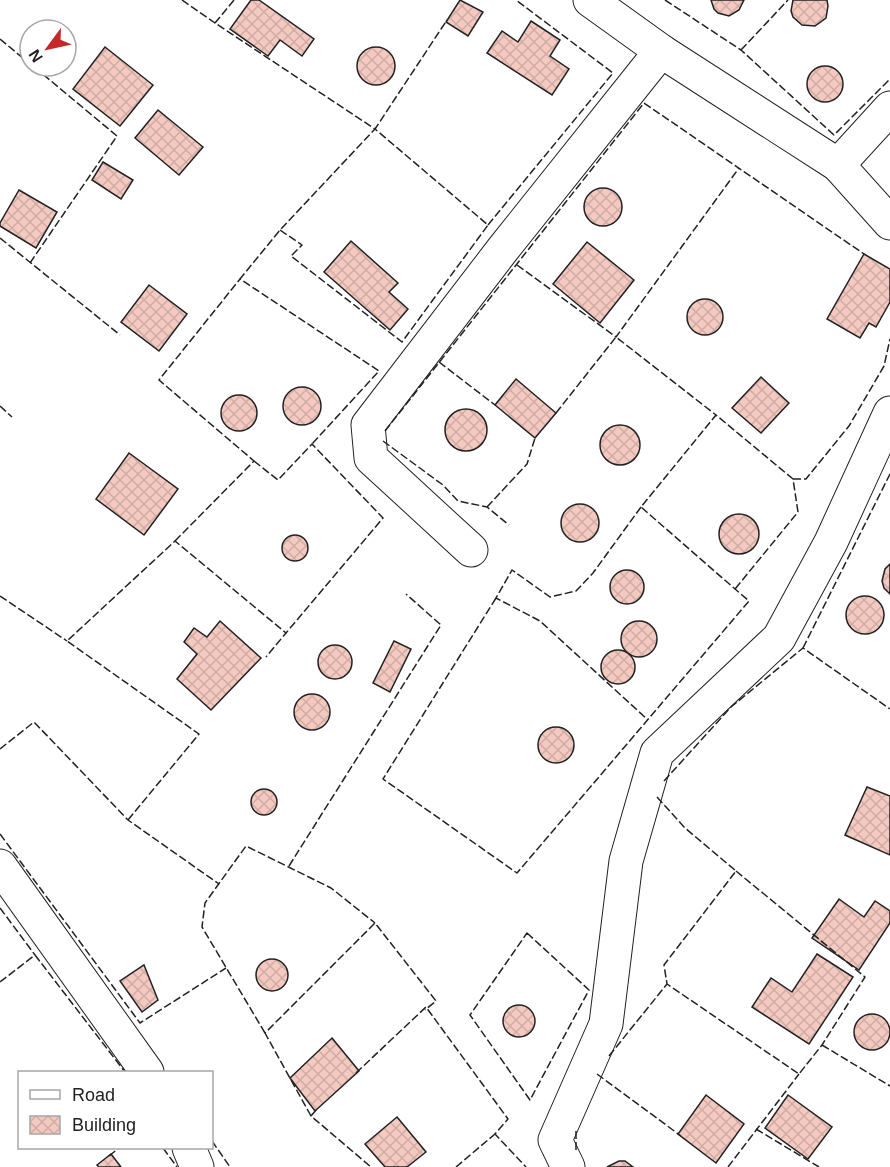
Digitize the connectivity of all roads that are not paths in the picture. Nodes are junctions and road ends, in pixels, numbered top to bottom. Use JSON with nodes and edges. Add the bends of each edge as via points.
{"nodes":[{"id":1,"x":590,"y":0,"type":"edge"},
{"id":2,"x":661,"y":51,"type":"junction"},
{"id":3,"x":890,"y":108,"type":"edge"},
{"id":4,"x":838,"y":165,"type":"junction"},
{"id":5,"x":890,"y":223,"type":"edge"},
{"id":6,"x":890,"y":413,"type":"edge"},
{"id":7,"x":471,"y":550,"type":"dead end"},
{"id":8,"x":0,"y":866,"type":"edge"},
{"id":9,"x":146,"y":1071,"type":"edge"},
{"id":10,"x":189,"y":1149,"type":"edge"},
{"id":11,"x":197,"y":1167,"type":"edge"},
{"id":12,"x":568,"y":1167,"type":"edge"}],
"edges":[{"from":1,"to":2,"type":"street"},
{"from":2,"to":4,"type":"street"},
{"from":2,"to":7,"type":"street","via":[[368,425],[371,458]]},
{"from":3,"to":4,"type":"street"},
{"from":4,"to":5,"type":"street"},
{"from":6,"to":12,"type":"street","via":[[831,542],[778,638],[657,753],[626,861],[606,1024],[555,1140]]},
{"from":8,"to":9,"type":"street"},
{"from":10,"to":11,"type":"street"}]}
